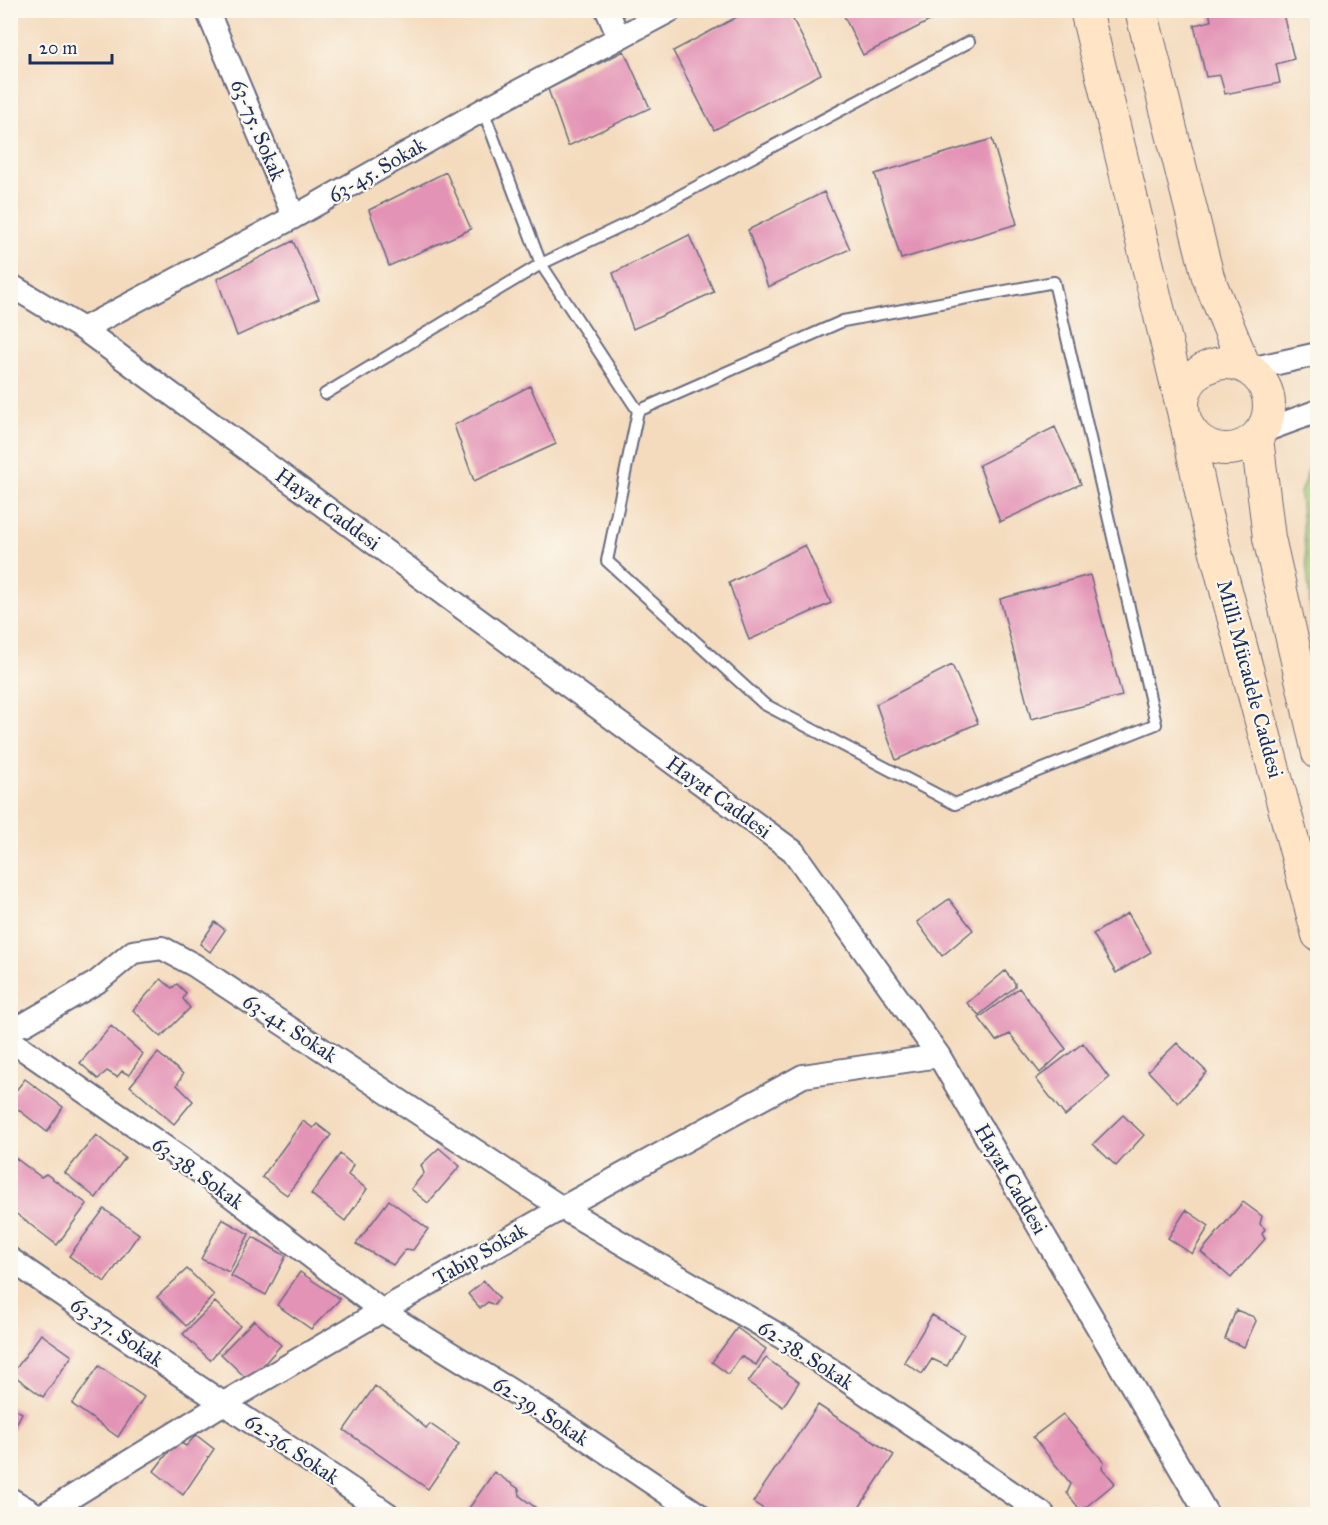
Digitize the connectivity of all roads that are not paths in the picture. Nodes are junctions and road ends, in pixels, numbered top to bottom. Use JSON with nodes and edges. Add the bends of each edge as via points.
{"nodes":[{"id":1,"x":207,"y":10,"type":"edge"},
{"id":2,"x":608,"y":10,"type":"edge"},
{"id":3,"x":671,"y":10,"type":"edge"},
{"id":4,"x":1086,"y":10,"type":"edge"},
{"id":5,"x":1141,"y":10,"type":"edge"},
{"id":6,"x":619,"y":38,"type":"junction"},
{"id":7,"x":969,"y":42,"type":"dead end"},
{"id":8,"x":483,"y":110,"type":"junction"},
{"id":9,"x":294,"y":217,"type":"junction"},
{"id":10,"x":541,"y":264,"type":"junction"},
{"id":11,"x":10,"y":285,"type":"edge"},
{"id":12,"x":83,"y":329,"type":"junction"},
{"id":13,"x":1317,"y":354,"type":"edge"},
{"id":14,"x":1247,"y":368,"type":"junction"},
{"id":15,"x":325,"y":394,"type":"dead end"},
{"id":16,"x":638,"y":411,"type":"junction"},
{"id":17,"x":1317,"y":411,"type":"edge"},
{"id":18,"x":1184,"y":416,"type":"junction"},
{"id":19,"x":1259,"y":435,"type":"junction"},
{"id":20,"x":1317,"y":753,"type":"edge"},
{"id":21,"x":1317,"y":935,"type":"edge"},
{"id":22,"x":10,"y":1027,"type":"edge"},
{"id":23,"x":10,"y":1040,"type":"edge"},
{"id":24,"x":939,"y":1056,"type":"junction"},
{"id":25,"x":562,"y":1208,"type":"junction"},
{"id":26,"x":10,"y":1259,"type":"edge"},
{"id":27,"x":382,"y":1311,"type":"junction"},
{"id":28,"x":224,"y":1403,"type":"junction"},
{"id":29,"x":10,"y":1499,"type":"edge"},
{"id":30,"x":35,"y":1515,"type":"edge"},
{"id":31,"x":44,"y":1515,"type":"edge"},
{"id":32,"x":388,"y":1515,"type":"edge"},
{"id":33,"x":698,"y":1515,"type":"edge"},
{"id":34,"x":1043,"y":1515,"type":"edge"},
{"id":35,"x":1207,"y":1515,"type":"edge"}],
"edges":[{"from":1,"to":9,"type":"street","name":"63-75. Sokak"},
{"from":2,"to":6,"type":"street"},
{"from":3,"to":6,"type":"street","name":"63-45. Sokak"},
{"from":4,"to":18,"type":"street","name":"Milli Mücadele Caddesi"},
{"from":5,"to":14,"type":"street","via":[[1208,277]]},
{"from":6,"to":8,"type":"street","name":"63-45. Sokak"},
{"from":7,"to":10,"type":"lane","via":[[638,218]]},
{"from":8,"to":9,"type":"street","name":"63-45. Sokak"},
{"from":8,"to":10,"type":"lane"},
{"from":9,"to":12,"type":"street","name":"63-45. Sokak"},
{"from":10,"to":15,"type":"lane"},
{"from":10,"to":16,"type":"lane"},
{"from":11,"to":12,"type":"street","name":"Hayat Caddesi"},
{"from":12,"to":24,"type":"street","name":"Hayat Caddesi","via":[[793,851]]},
{"from":13,"to":14,"type":"street"},
{"from":14,"to":18,"type":"street","via":[[1225,363],[1202,370],[1187,387]]},
{"from":14,"to":19,"type":"street","via":[[1259,378],[1270,401],[1269,415]]},
{"from":16,"to":16,"type":"lane","via":[[607,561],[764,704],[955,804],[1156,724],[1053,282],[843,321]]},
{"from":17,"to":19,"type":"street"},
{"from":18,"to":19,"type":"street","via":[[1200,441],[1221,450],[1247,445]]},
{"from":18,"to":21,"type":"street","name":"Milli Mücadele Caddesi","via":[[1206,515]]},
{"from":19,"to":20,"type":"street","via":[[1269,538]]},
{"from":22,"to":25,"type":"street","name":"63-41. Sokak","via":[[25,1024],[97,982],[133,952],[162,948],[194,965]]},
{"from":23,"to":27,"type":"street","name":"63-38. Sokak","via":[[192,1166]]},
{"from":24,"to":25,"type":"street","name":"Tabip Sokak","via":[[803,1076]]},
{"from":24,"to":35,"type":"street","name":"Hayat Caddesi"},
{"from":25,"to":27,"type":"street","name":"Tabip Sokak"},
{"from":25,"to":34,"type":"street","name":"62-38. Sokak","via":[[790,1342]]},
{"from":26,"to":28,"type":"street","name":"63-37. Sokak"},
{"from":27,"to":28,"type":"street","name":"Tabip Sokak"},
{"from":27,"to":33,"type":"street","name":"62-39. Sokak","via":[[560,1421]]},
{"from":28,"to":31,"type":"street","name":"Tabip Sokak"},
{"from":28,"to":32,"type":"street","name":"62-36. Sokak"},
{"from":29,"to":30,"type":"street"}]}
